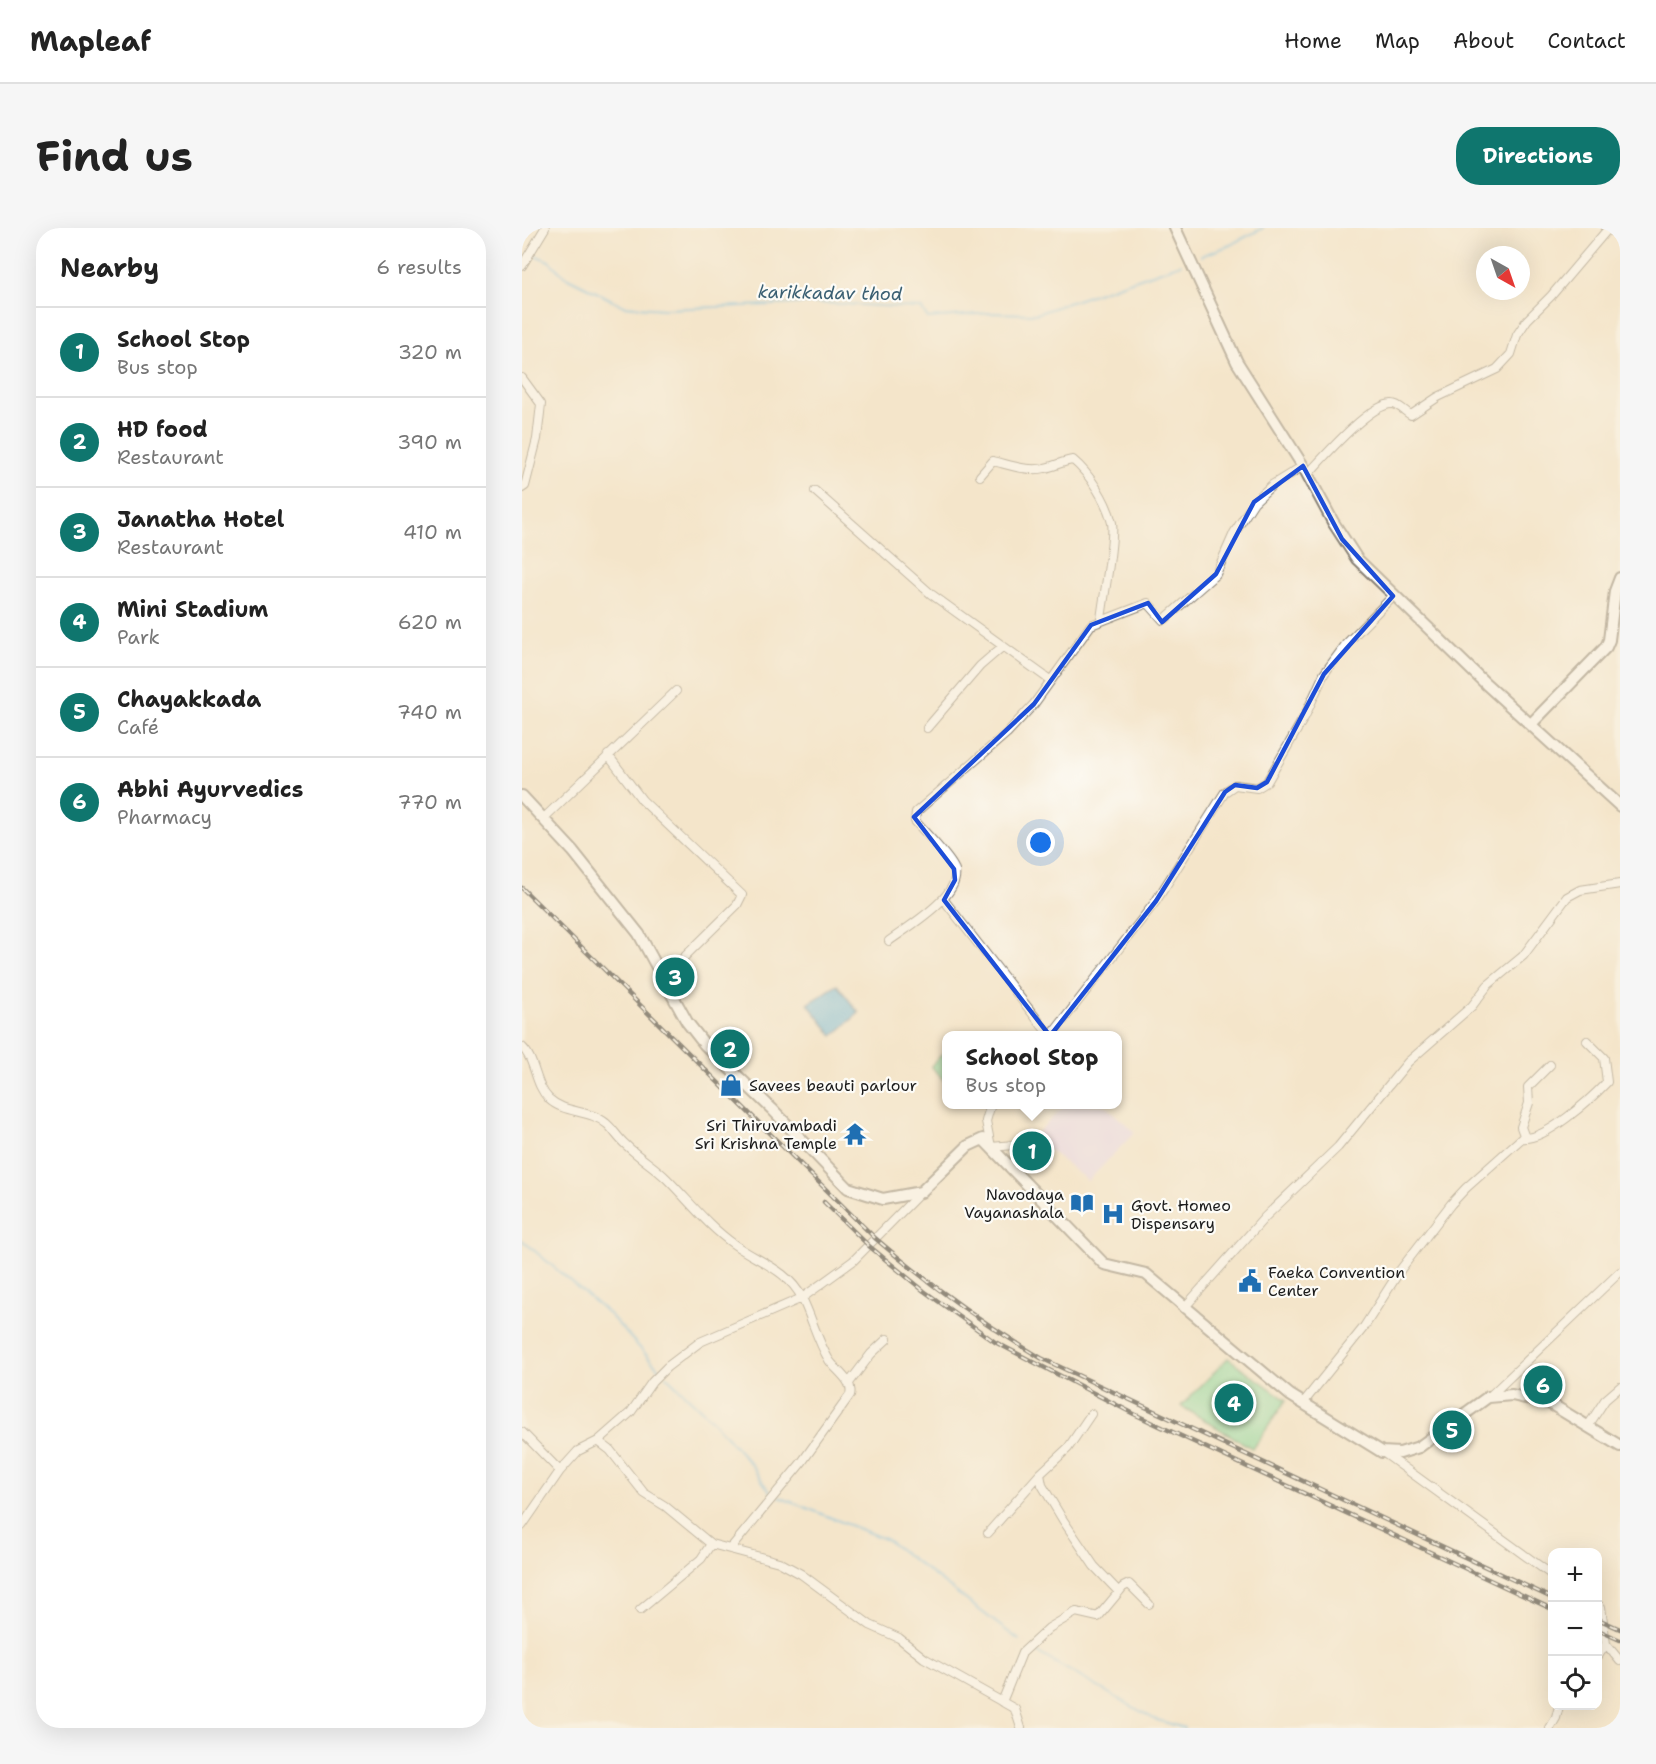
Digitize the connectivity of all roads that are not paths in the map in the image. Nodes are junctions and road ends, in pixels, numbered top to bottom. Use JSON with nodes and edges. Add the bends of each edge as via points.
{"nodes":[{"id":1,"x":545,"y":228,"type":"edge"},
{"id":2,"x":1175,"y":228,"type":"edge"},
{"id":3,"x":1620,"y":236,"type":"edge"},
{"id":4,"x":522,"y":266,"type":"edge"},
{"id":5,"x":522,"y":378,"type":"edge"},
{"id":6,"x":1305,"y":470,"type":"junction"},
{"id":7,"x":980,"y":476,"type":"dead end"},
{"id":8,"x":522,"y":488,"type":"edge"},
{"id":9,"x":814,"y":491,"type":"dead end"},
{"id":10,"x":1620,"y":578,"type":"edge"},
{"id":11,"x":1393,"y":596,"type":"junction"},
{"id":12,"x":1101,"y":620,"type":"junction"},
{"id":13,"x":1002,"y":647,"type":"junction"},
{"id":14,"x":1050,"y":680,"type":"junction"},
{"id":15,"x":676,"y":691,"type":"dead end"},
{"id":16,"x":1532,"y":723,"type":"junction"},
{"id":17,"x":927,"y":728,"type":"dead end"},
{"id":18,"x":608,"y":755,"type":"junction"},
{"id":19,"x":522,"y":796,"type":"edge"},
{"id":20,"x":1620,"y":807,"type":"edge"},
{"id":21,"x":544,"y":818,"type":"junction"},
{"id":22,"x":1620,"y":884,"type":"edge"},
{"id":23,"x":944,"y":900,"type":"junction"},
{"id":24,"x":889,"y":941,"type":"dead end"},
{"id":25,"x":664,"y":977,"type":"junction"},
{"id":26,"x":1047,"y":1031,"type":"edge"},
{"id":27,"x":1053,"y":1031,"type":"edge"},
{"id":28,"x":1587,"y":1041,"type":"dead end"},
{"id":29,"x":522,"y":1047,"type":"edge"},
{"id":30,"x":1550,"y":1065,"type":"dead end"},
{"id":31,"x":990,"y":1109,"type":"edge"},
{"id":32,"x":1522,"y":1138,"type":"junction"},
{"id":33,"x":1026,"y":1144,"type":"dead end"},
{"id":34,"x":991,"y":1147,"type":"junction"},
{"id":35,"x":921,"y":1192,"type":"junction"},
{"id":36,"x":1620,"y":1272,"type":"edge"},
{"id":37,"x":802,"y":1298,"type":"junction"},
{"id":38,"x":1184,"y":1308,"type":"junction"},
{"id":39,"x":887,"y":1339,"type":"dead end"},
{"id":40,"x":849,"y":1383,"type":"junction"},
{"id":41,"x":1620,"y":1387,"type":"edge"},
{"id":42,"x":1488,"y":1397,"type":"junction"},
{"id":43,"x":1303,"y":1403,"type":"junction"},
{"id":44,"x":1091,"y":1414,"type":"dead end"},
{"id":45,"x":1588,"y":1426,"type":"junction"},
{"id":46,"x":522,"y":1432,"type":"edge"},
{"id":47,"x":598,"y":1441,"type":"junction"},
{"id":48,"x":1620,"y":1446,"type":"edge"},
{"id":49,"x":1382,"y":1452,"type":"junction"},
{"id":50,"x":560,"y":1471,"type":"junction"},
{"id":51,"x":1040,"y":1474,"type":"junction"},
{"id":52,"x":522,"y":1526,"type":"edge"},
{"id":53,"x":988,"y":1533,"type":"dead end"},
{"id":54,"x":711,"y":1544,"type":"junction"},
{"id":55,"x":730,"y":1549,"type":"junction"},
{"id":56,"x":1548,"y":1572,"type":"edge"},
{"id":57,"x":1119,"y":1592,"type":"junction"},
{"id":58,"x":1149,"y":1604,"type":"dead end"},
{"id":59,"x":640,"y":1610,"type":"dead end"},
{"id":60,"x":1602,"y":1614,"type":"edge"},
{"id":61,"x":1606,"y":1644,"type":"junction"},
{"id":62,"x":1602,"y":1650,"type":"edge"},
{"id":63,"x":1620,"y":1662,"type":"edge"},
{"id":64,"x":1002,"y":1702,"type":"junction"},
{"id":65,"x":1558,"y":1710,"type":"edge"},
{"id":66,"x":1021,"y":1728,"type":"edge"},
{"id":67,"x":1550,"y":1728,"type":"edge"}],
"edges":[{"from":1,"to":4,"type":"street"},
{"from":2,"to":6,"type":"main road","via":[[1237,362]]},
{"from":3,"to":6,"type":"street","via":[[1607,230],[1527,320],[1511,354],[1497,369],[1411,415],[1399,405],[1381,407]]},
{"from":5,"to":8,"type":"street","via":[[541,404],[537,439]]},
{"from":6,"to":11,"type":"main road","via":[[1352,552]]},
{"from":6,"to":12,"type":"street","via":[[1272,485],[1254,502],[1234,533],[1216,574],[1166,618],[1163,620],[1148,603]]},
{"from":7,"to":12,"type":"street","via":[[993,461],[1030,470],[1073,460],[1080,466],[1112,524]]},
{"from":9,"to":13,"type":"street","via":[[931,594]]},
{"from":10,"to":16,"type":"main road","via":[[1610,640]]},
{"from":11,"to":16,"type":"main road"},
{"from":11,"to":27,"type":"street","via":[[1346,644],[1324,674],[1267,782],[1257,788],[1235,784],[1225,792],[1156,901]]},
{"from":12,"to":14,"type":"street","via":[[1091,624]]},
{"from":13,"to":14,"type":"street"},
{"from":13,"to":17,"type":"street","via":[[980,666]]},
{"from":14,"to":23,"type":"street","via":[[1007,733],[916,812],[915,821],[954,869],[955,880]]},
{"from":15,"to":18,"type":"street"},
{"from":16,"to":20,"type":"main road"},
{"from":18,"to":21,"type":"street"},
{"from":18,"to":25,"type":"street","via":[[642,800],[742,895],[737,905]]},
{"from":19,"to":21,"type":"main road"},
{"from":21,"to":25,"type":"main road","via":[[639,934]]},
{"from":22,"to":38,"type":"street","via":[[1580,890],[1567,897],[1523,956],[1408,1062],[1338,1147],[1252,1231]]},
{"from":23,"to":24,"type":"street"},
{"from":23,"to":26,"type":"street"},
{"from":25,"to":35,"type":"main road","via":[[687,1022],[705,1045],[848,1188],[883,1199]]},
{"from":28,"to":32,"type":"street","via":[[1604,1058],[1607,1082],[1562,1121],[1537,1136]]},
{"from":29,"to":37,"type":"street","via":[[548,1098],[561,1107],[606,1123],[624,1144],[666,1178],[705,1222],[788,1277]]},
{"from":30,"to":32,"type":"street","via":[[1528,1087]]},
{"from":31,"to":34,"type":"street","via":[[987,1121]]},
{"from":32,"to":43,"type":"street","via":[[1452,1204]]},
{"from":33,"to":34,"type":"street"},
{"from":34,"to":35,"type":"main road","via":[[983,1139],[976,1141]]},
{"from":34,"to":38,"type":"main road","via":[[1104,1264],[1146,1274]]},
{"from":35,"to":37,"type":"street","via":[[853,1261]]},
{"from":36,"to":42,"type":"street"},
{"from":37,"to":40,"type":"street","via":[[829,1360]]},
{"from":37,"to":47,"type":"street","via":[[700,1342],[667,1367],[632,1412]]},
{"from":38,"to":43,"type":"main road"},
{"from":39,"to":40,"type":"street"},
{"from":40,"to":55,"type":"street","via":[[850,1395],[802,1462]]},
{"from":41,"to":45,"type":"street","via":[[1605,1400]]},
{"from":42,"to":45,"type":"main road","via":[[1528,1397],[1551,1404]]},
{"from":42,"to":49,"type":"main road","via":[[1430,1442],[1409,1450]]},
{"from":43,"to":49,"type":"main road"},
{"from":44,"to":51,"type":"street","via":[[1068,1448]]},
{"from":45,"to":48,"type":"main road"},
{"from":46,"to":50,"type":"street"},
{"from":47,"to":50,"type":"street","via":[[578,1451]]},
{"from":47,"to":54,"type":"street","via":[[610,1450],[644,1493]]},
{"from":49,"to":56,"type":"street"},
{"from":50,"to":52,"type":"street"},
{"from":51,"to":53,"type":"street"},
{"from":51,"to":57,"type":"street","via":[[1042,1485],[1063,1520],[1094,1566]]},
{"from":54,"to":55,"type":"street"},
{"from":54,"to":59,"type":"street","via":[[701,1558]]},
{"from":55,"to":64,"type":"street","via":[[778,1562],[801,1574],[870,1625],[899,1638],[924,1658]]},
{"from":57,"to":58,"type":"street","via":[[1129,1584]]},
{"from":57,"to":64,"type":"street","via":[[1098,1617],[1076,1612],[1048,1628],[1022,1653]]},
{"from":60,"to":61,"type":"street"},
{"from":61,"to":62,"type":"street"},
{"from":61,"to":63,"type":"street"},
{"from":64,"to":66,"type":"street","via":[[1015,1709]]},
{"from":65,"to":67,"type":"street"}]}
